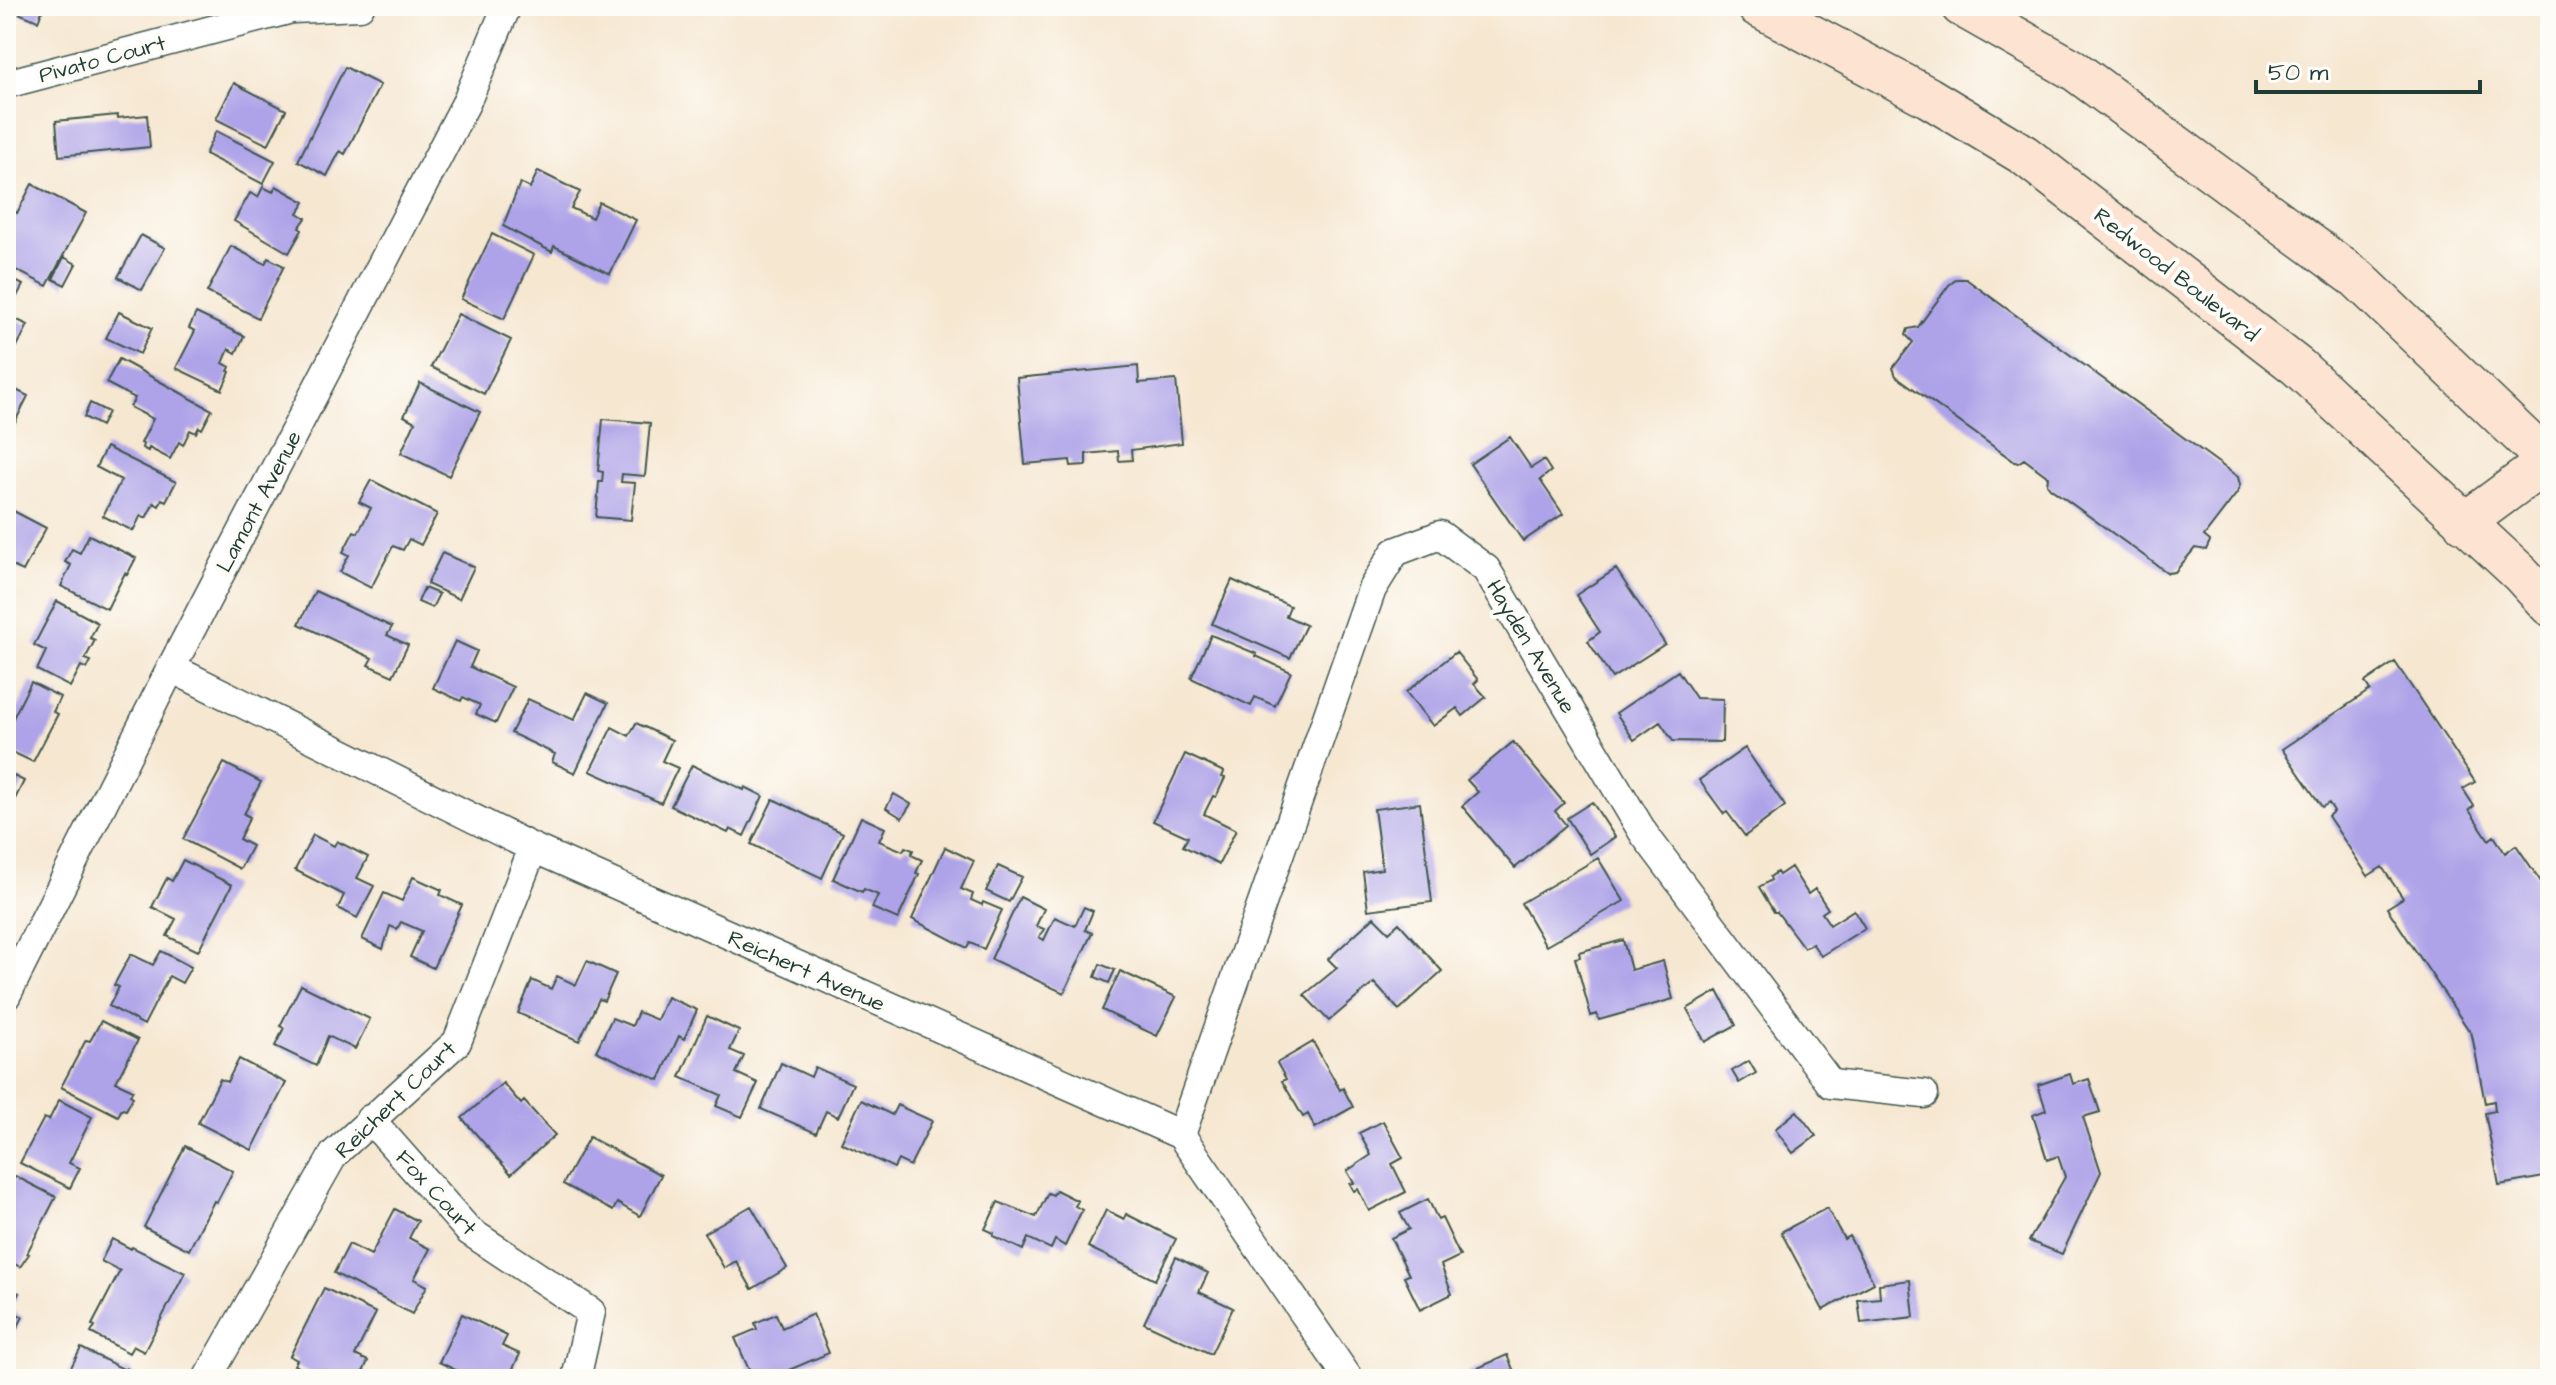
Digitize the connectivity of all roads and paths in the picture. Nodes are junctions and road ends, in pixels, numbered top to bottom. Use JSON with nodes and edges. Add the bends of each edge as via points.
{"nodes":[{"id":1,"x":360,"y":6,"type":"edge"},
{"id":2,"x":507,"y":6,"type":"edge"},
{"id":3,"x":1757,"y":6,"type":"edge"},
{"id":4,"x":1961,"y":6,"type":"edge"},
{"id":5,"x":288,"y":8,"type":"edge"},
{"id":6,"x":6,"y":84,"type":"edge"},
{"id":7,"x":2549,"y":462,"type":"edge"},
{"id":8,"x":2464,"y":523,"type":"junction"},
{"id":9,"x":2550,"y":606,"type":"edge"},
{"id":10,"x":171,"y":668,"type":"junction"},
{"id":11,"x":533,"y":848,"type":"junction"},
{"id":12,"x":6,"y":996,"type":"edge"},
{"id":13,"x":1924,"y":1094,"type":"dead end"},
{"id":14,"x":370,"y":1119,"type":"junction"},
{"id":15,"x":1181,"y":1135,"type":"junction"},
{"id":16,"x":207,"y":1379,"type":"edge"},
{"id":17,"x":576,"y":1379,"type":"edge"},
{"id":18,"x":1349,"y":1379,"type":"edge"}],
"edges":[{"from":1,"to":5,"type":"street","name":"Pivato Court"},
{"from":2,"to":10,"type":"street","name":"Lamont Avenue","via":[[466,103]]},
{"from":3,"to":8,"type":"main road","name":"Redwood Boulevard","via":[[2024,155],[2298,367]]},
{"from":4,"to":7,"type":"main road","via":[[2074,70],[2358,279]]},
{"from":5,"to":6,"type":"street","name":"Pivato Court"},
{"from":7,"to":8,"type":"main road"},
{"from":8,"to":9,"type":"main road","name":"Redwood Boulevard"},
{"from":10,"to":11,"type":"street","name":"Reichert Avenue"},
{"from":10,"to":12,"type":"street","name":"Lamont Avenue"},
{"from":11,"to":14,"type":"street","name":"Reichert Court","via":[[457,1042]]},
{"from":11,"to":15,"type":"street","name":"Reichert Avenue"},
{"from":13,"to":15,"type":"street","name":"Hayden Avenue","via":[[1831,1084],[1644,834],[1486,569],[1440,535],[1395,552],[1372,589]]},
{"from":14,"to":16,"type":"street","name":"Reichert Court","via":[[334,1154]]},
{"from":14,"to":17,"type":"street","name":"Fox Court","via":[[469,1231],[591,1312]]},
{"from":15,"to":18,"type":"street"}]}
